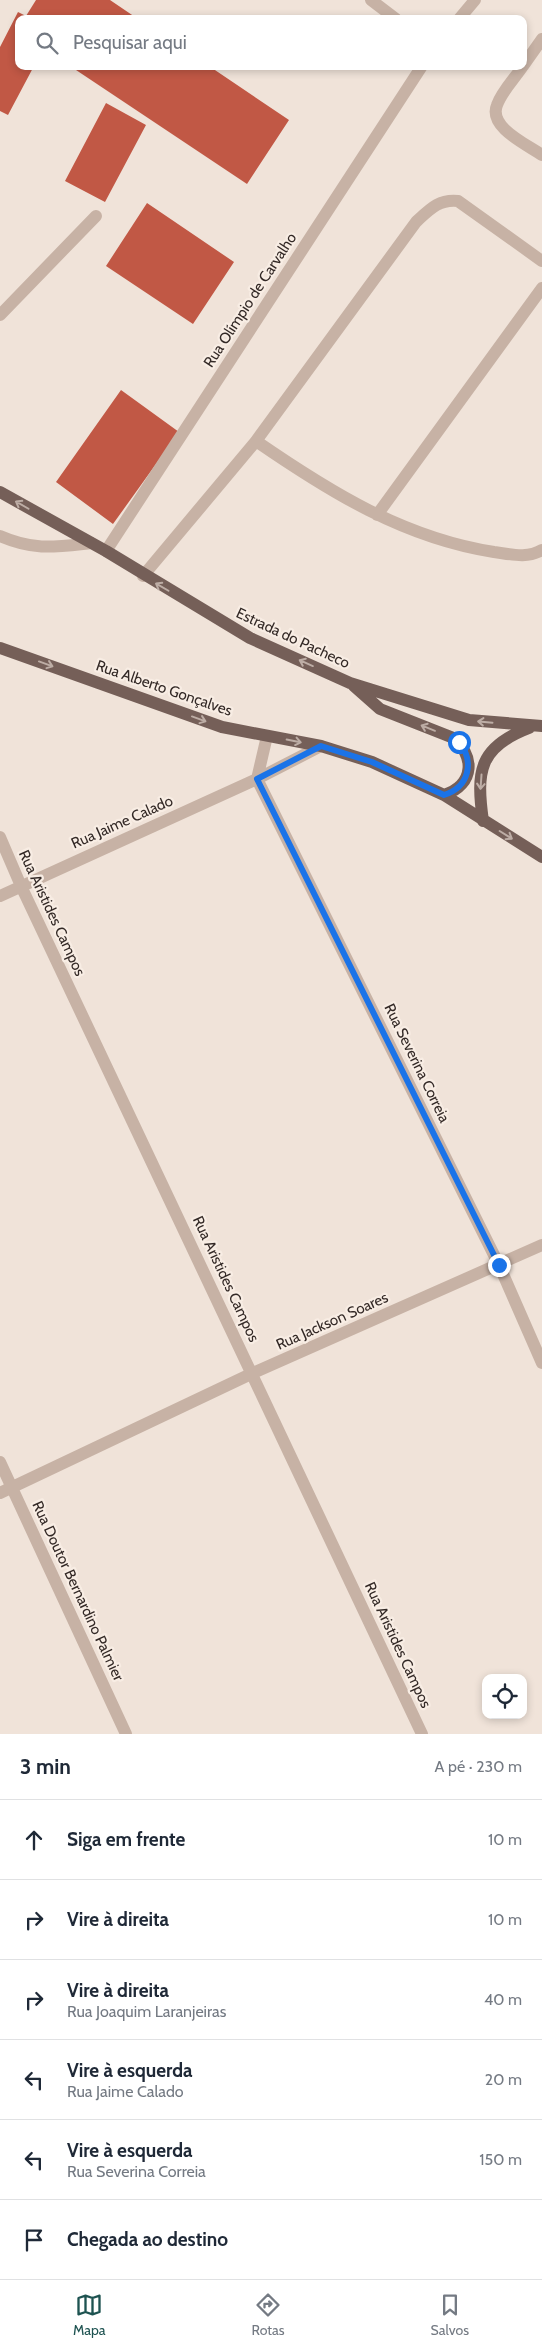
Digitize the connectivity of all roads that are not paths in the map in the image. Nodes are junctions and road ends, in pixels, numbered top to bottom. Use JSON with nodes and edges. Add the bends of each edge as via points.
{"nodes":[{"id":1,"x":371,"y":0,"type":"edge"},
{"id":2,"x":475,"y":0,"type":"edge"},
{"id":3,"x":391,"y":15,"type":"edge"},
{"id":4,"x":462,"y":15,"type":"edge"},
{"id":5,"x":542,"y":38,"type":"edge"},
{"id":6,"x":527,"y":60,"type":"edge"},
{"id":7,"x":419,"y":70,"type":"edge"},
{"id":8,"x":520,"y":70,"type":"edge"},
{"id":9,"x":542,"y":155,"type":"edge"},
{"id":10,"x":96,"y":216,"type":"dead end"},
{"id":11,"x":542,"y":261,"type":"edge"},
{"id":12,"x":542,"y":288,"type":"edge"},
{"id":13,"x":0,"y":315,"type":"edge"},
{"id":14,"x":256,"y":441,"type":"junction"},
{"id":15,"x":0,"y":492,"type":"edge"},
{"id":16,"x":377,"y":515,"type":"junction"},
{"id":17,"x":0,"y":536,"type":"edge"},
{"id":18,"x":91,"y":544,"type":"junction"},
{"id":19,"x":542,"y":550,"type":"edge"},
{"id":20,"x":106,"y":551,"type":"junction"},
{"id":21,"x":143,"y":576,"type":"junction"},
{"id":22,"x":0,"y":648,"type":"edge"},
{"id":23,"x":350,"y":683,"type":"junction"},
{"id":24,"x":538,"y":726,"type":"edge"},
{"id":25,"x":267,"y":736,"type":"junction"},
{"id":26,"x":321,"y":746,"type":"junction"},
{"id":27,"x":257,"y":779,"type":"junction"},
{"id":28,"x":444,"y":795,"type":"junction"},
{"id":29,"x":483,"y":820,"type":"junction"},
{"id":30,"x":0,"y":837,"type":"edge"},
{"id":31,"x":542,"y":857,"type":"edge"},
{"id":32,"x":21,"y":886,"type":"junction"},
{"id":33,"x":0,"y":896,"type":"edge"},
{"id":34,"x":542,"y":1245,"type":"edge"},
{"id":35,"x":499,"y":1265,"type":"junction"},
{"id":36,"x":542,"y":1363,"type":"edge"},
{"id":37,"x":253,"y":1373,"type":"junction"},
{"id":38,"x":0,"y":1462,"type":"edge"},
{"id":39,"x":6,"y":1490,"type":"edge"},
{"id":40,"x":126,"y":1734,"type":"edge"},
{"id":41,"x":422,"y":1734,"type":"edge"}],
"edges":[{"from":1,"to":3,"type":"street"},
{"from":2,"to":4,"type":"street"},
{"from":5,"to":6,"type":"street"},
{"from":7,"to":20,"type":"street","name":"Rua Olímpio de Carvalho"},
{"from":8,"to":9,"type":"street","via":[[497,104],[495,114],[499,125]]},
{"from":10,"to":13,"type":"street"},
{"from":11,"to":14,"type":"street","via":[[458,201],[446,200],[434,205],[416,222]]},
{"from":12,"to":16,"type":"street"},
{"from":14,"to":16,"type":"street","via":[[314,481]]},
{"from":14,"to":21,"type":"street"},
{"from":18,"to":15,"type":"main road","name":"Estrada do Pacheco","one_way":true},
{"from":16,"to":19,"type":"street","via":[[458,546],[523,556]]},
{"from":17,"to":18,"type":"street","via":[[19,545],[45,548]]},
{"from":18,"to":20,"type":"main road","name":"Estrada do Pacheco"},
{"from":20,"to":21,"type":"main road","name":"Estrada do Pacheco"},
{"from":23,"to":21,"type":"main road","name":"Estrada do Pacheco","one_way":true,"via":[[250,638]]},
{"from":22,"to":25,"type":"main road","name":"Rua Alberto Gonçalves","one_way":true,"via":[[222,727]]},
{"from":24,"to":23,"type":"main road","name":"Estrada do Pacheco","one_way":true,"via":[[469,720]]},
{"from":28,"to":23,"type":"main road","one_way":true,"via":[[460,786],[468,770],[465,750],[459,742],[380,709]]},
{"from":24,"to":29,"type":"main road","one_way":true,"via":[[510,735],[486,758],[481,782]]},
{"from":25,"to":26,"type":"main road","name":"Rua Alberto Gonçalves","one_way":true},
{"from":25,"to":27,"type":"street"},
{"from":26,"to":27,"type":"street","name":"Rua Jaime Calado"},
{"from":26,"to":28,"type":"main road","name":"Rua Alberto Gonçalves","via":[[372,762]]},
{"from":27,"to":32,"type":"street","name":"Rua Jaime Calado"},
{"from":27,"to":35,"type":"street","name":"Rua Severina Correia"},
{"from":28,"to":29,"type":"main road","name":"Rua Alberto Gonçalves"},
{"from":29,"to":31,"type":"main road","name":"Rua Alberto Gonçalves","one_way":true},
{"from":30,"to":32,"type":"street","name":"Rua Aristides Campos"},
{"from":32,"to":33,"type":"street","name":"Rua Jaime Calado"},
{"from":32,"to":37,"type":"street","name":"Rua Aristides Campos"},
{"from":34,"to":35,"type":"street","name":"Rua Jackson Soares"},
{"from":35,"to":36,"type":"street","name":"Rua Severina Correia"},
{"from":35,"to":37,"type":"street","name":"Rua Jackson Soares"},
{"from":37,"to":39,"type":"street","name":"Rua Jackson Soares"},
{"from":37,"to":41,"type":"street","name":"Rua Aristides Campos"},
{"from":38,"to":39,"type":"street","name":"Rua Doutor Bernardino Palmier"},
{"from":39,"to":40,"type":"street","name":"Rua Doutor Bernardino Palmier"}]}
